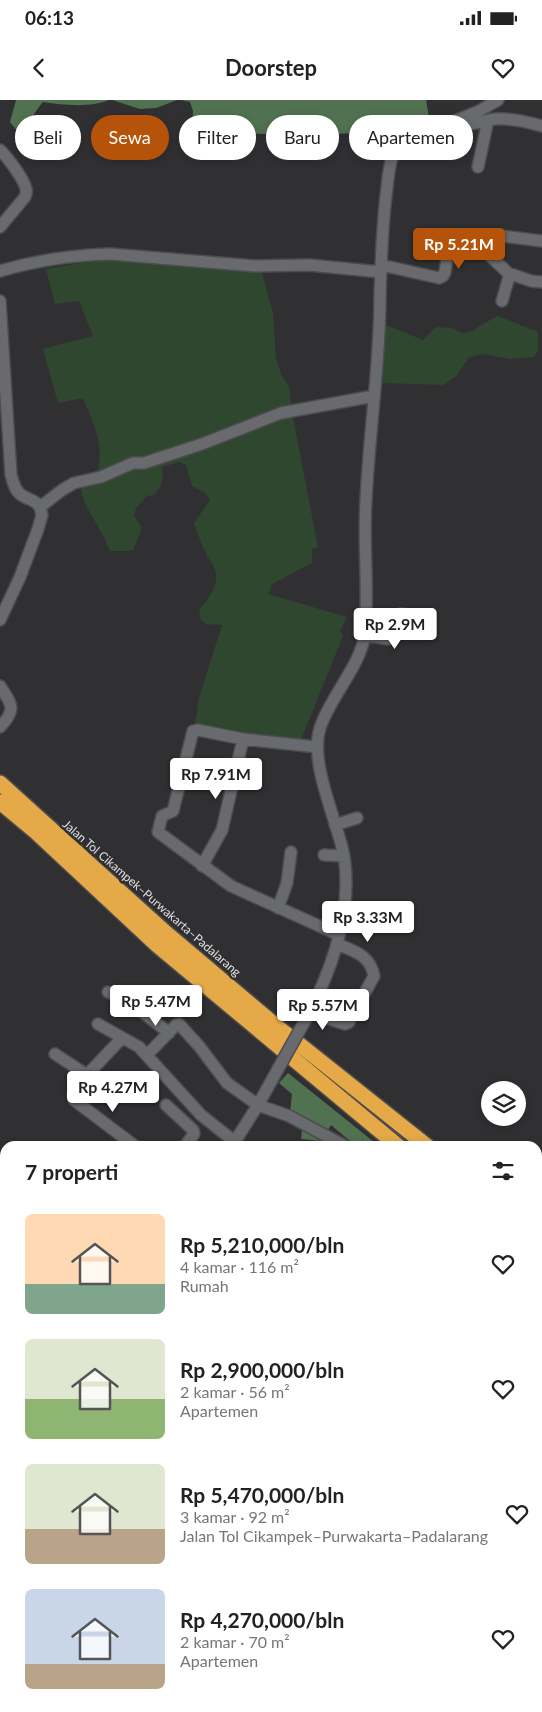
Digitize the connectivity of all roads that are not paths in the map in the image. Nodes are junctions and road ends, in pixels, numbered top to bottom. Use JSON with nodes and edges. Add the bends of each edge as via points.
{"nodes":[{"id":1,"x":498,"y":100,"type":"edge"},
{"id":2,"x":470,"y":115,"type":"edge"},
{"id":3,"x":488,"y":120,"type":"junction"},
{"id":4,"x":473,"y":123,"type":"edge"},
{"id":5,"x":542,"y":126,"type":"edge"},
{"id":6,"x":0,"y":150,"type":"edge"},
{"id":7,"x":392,"y":160,"type":"edge"},
{"id":8,"x":478,"y":167,"type":"dead end"},
{"id":9,"x":0,"y":227,"type":"edge"},
{"id":10,"x":492,"y":238,"type":"junction"},
{"id":11,"x":542,"y":241,"type":"edge"},
{"id":12,"x":381,"y":268,"type":"junction"},
{"id":13,"x":0,"y":271,"type":"edge"},
{"id":14,"x":508,"y":273,"type":"junction"},
{"id":15,"x":542,"y":282,"type":"edge"},
{"id":16,"x":0,"y":301,"type":"edge"},
{"id":17,"x":502,"y":301,"type":"dead end"},
{"id":18,"x":374,"y":396,"type":"junction"},
{"id":19,"x":40,"y":507,"type":"junction"},
{"id":20,"x":416,"y":616,"type":"dead end"},
{"id":21,"x":0,"y":620,"type":"edge"},
{"id":22,"x":365,"y":635,"type":"junction"},
{"id":23,"x":0,"y":686,"type":"edge"},
{"id":24,"x":0,"y":727,"type":"edge"},
{"id":25,"x":243,"y":740,"type":"junction"},
{"id":26,"x":317,"y":747,"type":"junction"},
{"id":27,"x":0,"y":783,"type":"edge"},
{"id":28,"x":0,"y":802,"type":"edge"},
{"id":29,"x":357,"y":818,"type":"dead end"},
{"id":30,"x":336,"y":824,"type":"junction"},
{"id":31,"x":291,"y":852,"type":"dead end"},
{"id":32,"x":324,"y":855,"type":"dead end"},
{"id":33,"x":344,"y":856,"type":"junction"},
{"id":34,"x":202,"y":866,"type":"junction"},
{"id":35,"x":278,"y":908,"type":"junction"},
{"id":36,"x":338,"y":939,"type":"junction"},
{"id":37,"x":108,"y":992,"type":"dead end"},
{"id":38,"x":313,"y":1005,"type":"junction"},
{"id":39,"x":98,"y":1024,"type":"dead end"},
{"id":40,"x":169,"y":1033,"type":"junction"},
{"id":41,"x":122,"y":1038,"type":"junction"},
{"id":42,"x":55,"y":1054,"type":"dead end"},
{"id":43,"x":146,"y":1055,"type":"junction"},
{"id":44,"x":87,"y":1075,"type":"junction"},
{"id":45,"x":166,"y":1104,"type":"dead end"},
{"id":46,"x":258,"y":1106,"type":"junction"},
{"id":47,"x":128,"y":1141,"type":"edge"},
{"id":48,"x":189,"y":1141,"type":"edge"},
{"id":49,"x":230,"y":1141,"type":"edge"},
{"id":50,"x":235,"y":1141,"type":"edge"},
{"id":51,"x":336,"y":1141,"type":"edge"},
{"id":52,"x":392,"y":1141,"type":"edge"},
{"id":53,"x":421,"y":1141,"type":"edge"}],
"edges":[{"from":1,"to":2,"type":"street"},
{"from":3,"to":4,"type":"street"},
{"from":3,"to":5,"type":"street","via":[[511,119]]},
{"from":3,"to":8,"type":"street"},
{"from":6,"to":9,"type":"street","via":[[26,188],[25,197]]},
{"from":7,"to":12,"type":"street","via":[[384,210]]},
{"from":10,"to":11,"type":"street","via":[[502,236]]},
{"from":10,"to":12,"type":"street","via":[[457,241],[451,245],[445,272],[439,278]]},
{"from":10,"to":14,"type":"street","via":[[489,255]]},
{"from":12,"to":13,"type":"street","via":[[255,266],[90,254]]},
{"from":12,"to":18,"type":"street"},
{"from":14,"to":15,"type":"street"},
{"from":14,"to":17,"type":"street"},
{"from":16,"to":19,"type":"street","via":[[11,475],[15,489]]},
{"from":18,"to":19,"type":"street","via":[[281,413],[202,444],[144,463],[134,463],[101,478],[74,483]]},
{"from":18,"to":22,"type":"street","via":[[365,515]]},
{"from":19,"to":21,"type":"street","via":[[42,515],[35,538]]},
{"from":20,"to":22,"type":"street","via":[[398,616],[388,639]]},
{"from":22,"to":26,"type":"street","via":[[325,715]]},
{"from":23,"to":24,"type":"street","via":[[11,703],[10,717]]},
{"from":25,"to":26,"type":"street"},
{"from":25,"to":34,"type":"street","via":[[222,830]]},
{"from":25,"to":34,"type":"street","via":[[193,731],[173,811],[162,816],[158,833]]},
{"from":26,"to":30,"type":"street"},
{"from":27,"to":53,"type":"highway","name":"Jalan Tol Cikampek–Purwakarta–Padalarang","via":[[166,933]]},
{"from":28,"to":52,"type":"highway","via":[[157,945]]},
{"from":29,"to":30,"type":"street"},
{"from":30,"to":33,"type":"street"},
{"from":31,"to":35,"type":"street","via":[[287,883]]},
{"from":32,"to":33,"type":"street"},
{"from":33,"to":36,"type":"street","via":[[345,900]]},
{"from":34,"to":35,"type":"street","via":[[230,886]]},
{"from":35,"to":36,"type":"street"},
{"from":36,"to":38,"type":"street","via":[[330,969]]},
{"from":36,"to":38,"type":"street","via":[[362,954],[374,976],[345,1024],[330,1020]]},
{"from":37,"to":40,"type":"street","via":[[127,1000]]},
{"from":38,"to":46,"type":"street","bridge":true},
{"from":39,"to":41,"type":"street"},
{"from":40,"to":43,"type":"street"},
{"from":40,"to":46,"type":"street","via":[[180,1025],[227,1083]]},
{"from":41,"to":43,"type":"street"},
{"from":41,"to":44,"type":"street"},
{"from":42,"to":44,"type":"street"},
{"from":43,"to":49,"type":"street"},
{"from":44,"to":47,"type":"street","via":[[72,1097]]},
{"from":45,"to":48,"type":"street","via":[[193,1130]]},
{"from":46,"to":50,"type":"street"},
{"from":46,"to":51,"type":"street","via":[[290,1116]]}]}
